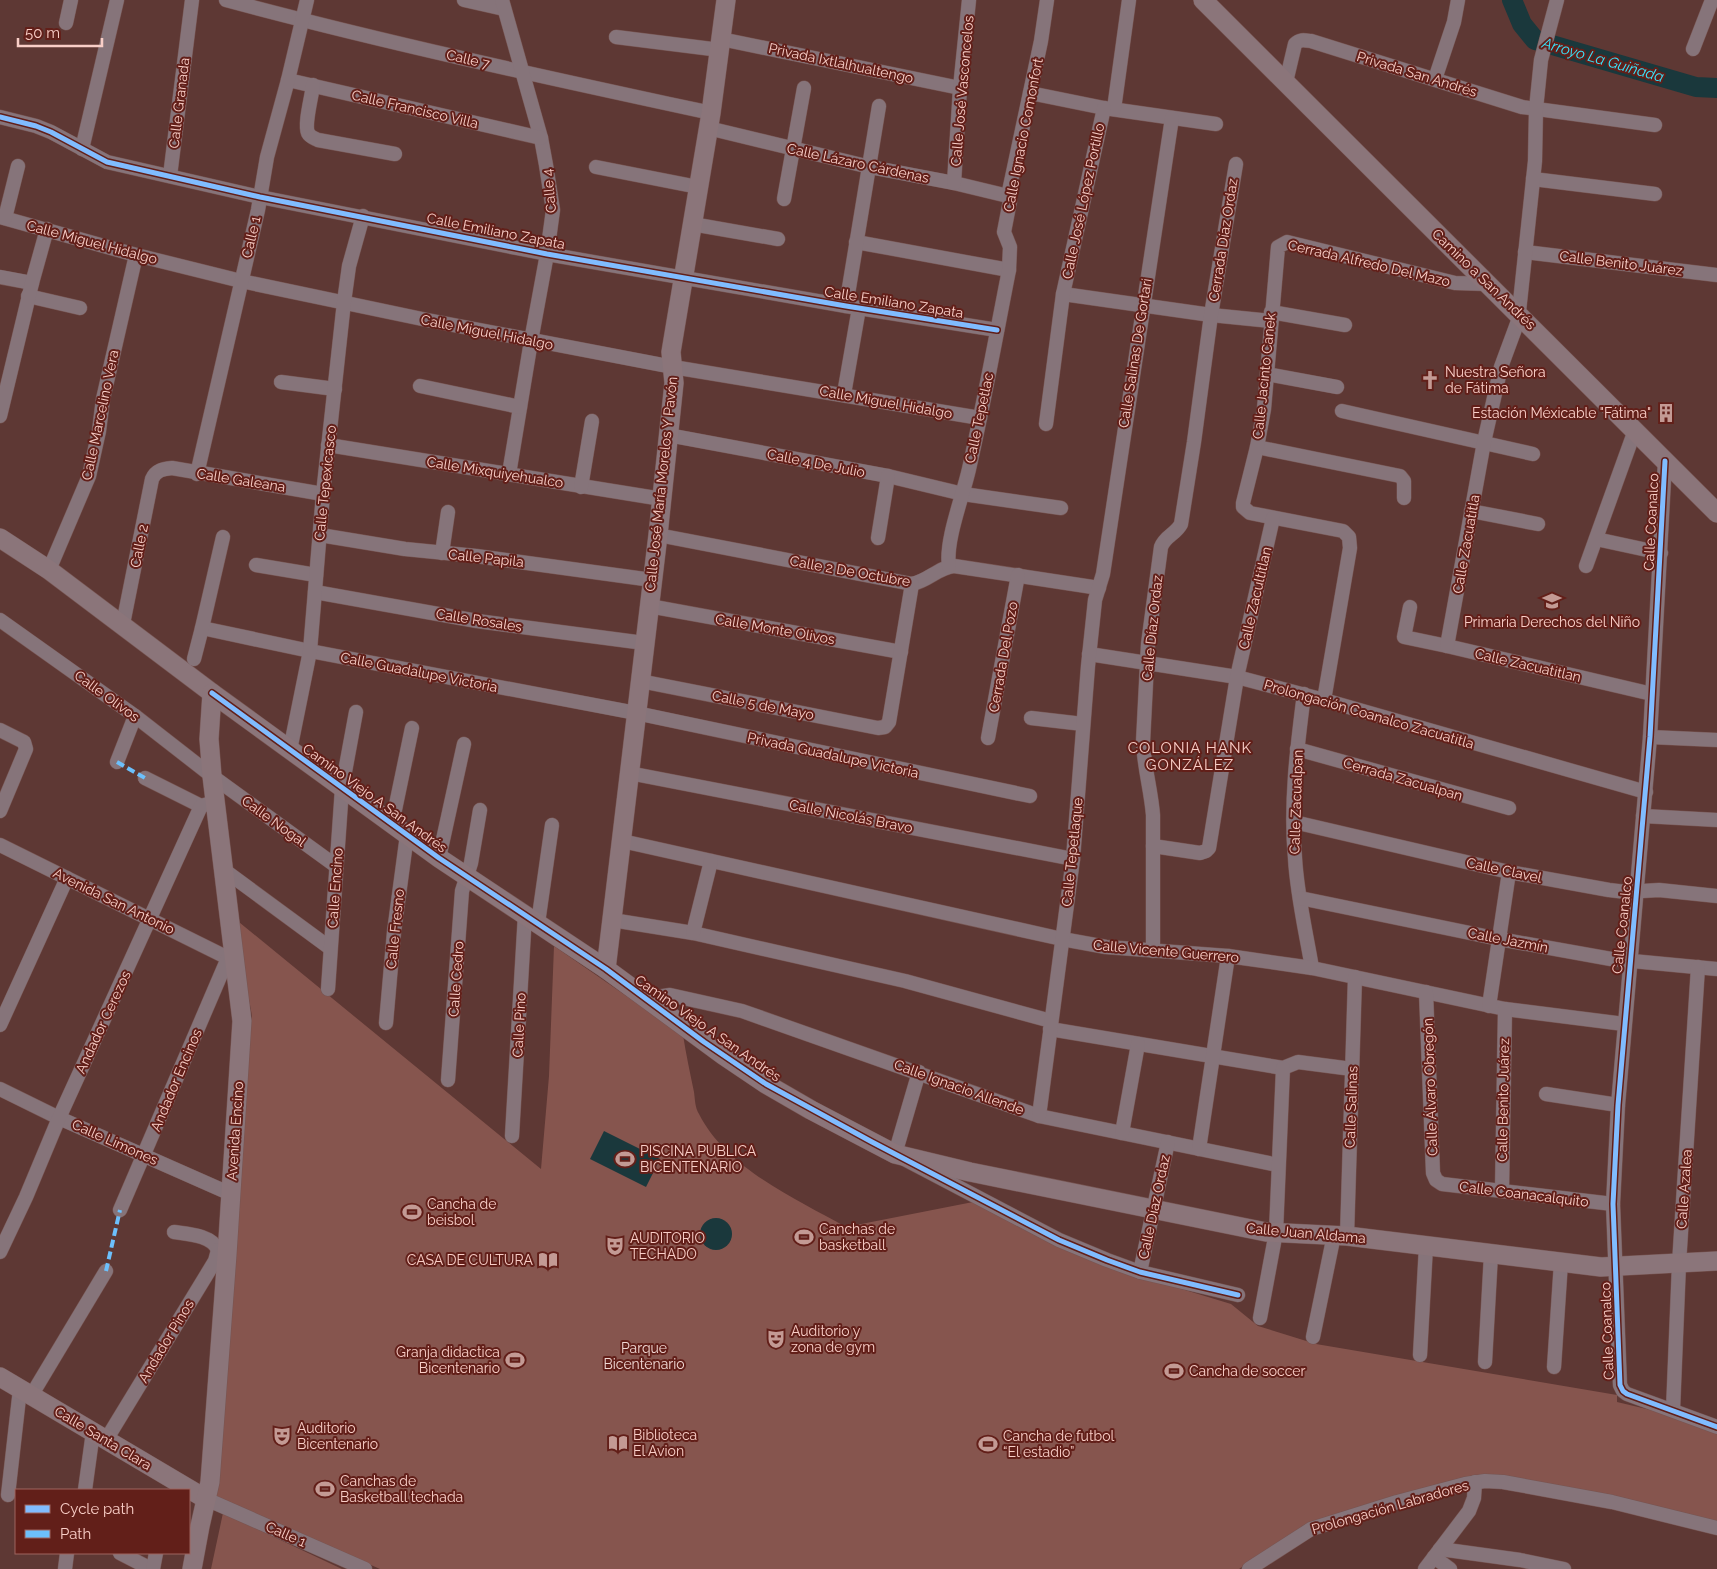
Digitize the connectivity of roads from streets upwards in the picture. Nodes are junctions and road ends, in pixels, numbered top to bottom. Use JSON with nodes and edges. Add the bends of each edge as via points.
{"nodes":[{"id":1,"x":71,"y":0,"type":"edge"},
{"id":2,"x":117,"y":0,"type":"edge"},
{"id":3,"x":192,"y":0,"type":"edge"},
{"id":4,"x":226,"y":0,"type":"edge"},
{"id":5,"x":307,"y":0,"type":"edge"},
{"id":6,"x":464,"y":0,"type":"edge"},
{"id":7,"x":726,"y":0,"type":"edge"},
{"id":8,"x":969,"y":0,"type":"edge"},
{"id":9,"x":1047,"y":0,"type":"edge"},
{"id":10,"x":1129,"y":0,"type":"edge"},
{"id":11,"x":1203,"y":0,"type":"edge"},
{"id":12,"x":1458,"y":0,"type":"edge"},
{"id":13,"x":1557,"y":0,"type":"edge"},
{"id":14,"x":1712,"y":0,"type":"edge"},
{"id":15,"x":503,"y":5,"type":"edge"},
{"id":16,"x":303,"y":20,"type":"junction"},
{"id":17,"x":66,"y":23,"type":"dead end"},
{"id":18,"x":616,"y":37,"type":"dead end"},
{"id":19,"x":721,"y":45,"type":"junction"},
{"id":20,"x":1693,"y":49,"type":"dead end"},
{"id":21,"x":521,"y":72,"type":"junction"},
{"id":22,"x":1435,"y":79,"type":"junction"},
{"id":23,"x":288,"y":80,"type":"junction"},
{"id":24,"x":1286,"y":82,"type":"junction"},
{"id":25,"x":313,"y":85,"type":"junction"},
{"id":26,"x":804,"y":88,"type":"dead end"},
{"id":27,"x":960,"y":88,"type":"junction"},
{"id":28,"x":1030,"y":93,"type":"junction"},
{"id":29,"x":879,"y":106,"type":"dead end"},
{"id":30,"x":1109,"y":108,"type":"junction"},
{"id":31,"x":1536,"y":109,"type":"junction"},
{"id":32,"x":0,"y":117,"type":"edge"},
{"id":33,"x":1172,"y":118,"type":"junction"},
{"id":34,"x":709,"y":120,"type":"junction"},
{"id":35,"x":1216,"y":124,"type":"dead end"},
{"id":36,"x":1655,"y":125,"type":"dead end"},
{"id":37,"x":540,"y":138,"type":"junction"},
{"id":38,"x":82,"y":149,"type":"junction"},
{"id":39,"x":793,"y":149,"type":"junction"},
{"id":40,"x":395,"y":154,"type":"dead end"},
{"id":41,"x":1236,"y":164,"type":"dead end"},
{"id":42,"x":18,"y":166,"type":"dead end"},
{"id":43,"x":596,"y":167,"type":"dead end"},
{"id":44,"x":870,"y":167,"type":"junction"},
{"id":45,"x":170,"y":176,"type":"junction"},
{"id":46,"x":1533,"y":179,"type":"junction"},
{"id":47,"x":954,"y":183,"type":"junction"},
{"id":48,"x":698,"y":187,"type":"junction"},
{"id":49,"x":1655,"y":194,"type":"dead end"},
{"id":50,"x":260,"y":196,"type":"junction"},
{"id":51,"x":1008,"y":196,"type":"junction"},
{"id":52,"x":784,"y":199,"type":"dead end"},
{"id":53,"x":363,"y":216,"type":"junction"},
{"id":54,"x":3,"y":218,"type":"edge"},
{"id":55,"x":692,"y":224,"type":"junction"},
{"id":56,"x":46,"y":229,"type":"junction"},
{"id":57,"x":778,"y":239,"type":"dead end"},
{"id":58,"x":856,"y":242,"type":"junction"},
{"id":59,"x":1280,"y":244,"type":"joint"},
{"id":60,"x":1525,"y":252,"type":"junction"},
{"id":61,"x":547,"y":254,"type":"junction"},
{"id":62,"x":136,"y":255,"type":"junction"},
{"id":63,"x":1009,"y":270,"type":"junction"},
{"id":64,"x":1717,"y":275,"type":"edge"},
{"id":65,"x":0,"y":277,"type":"edge"},
{"id":66,"x":684,"y":278,"type":"junction"},
{"id":67,"x":241,"y":281,"type":"junction"},
{"id":68,"x":1488,"y":284,"type":"junction"},
{"id":69,"x":30,"y":289,"type":"junction"},
{"id":70,"x":1063,"y":294,"type":"junction"},
{"id":71,"x":344,"y":302,"type":"junction"},
{"id":72,"x":1143,"y":304,"type":"junction"},
{"id":73,"x":852,"y":307,"type":"junction"},
{"id":74,"x":80,"y":308,"type":"dead end"},
{"id":75,"x":1519,"y":314,"type":"junction"},
{"id":76,"x":1211,"y":315,"type":"junction"},
{"id":77,"x":1271,"y":316,"type":"junction"},
{"id":78,"x":1345,"y":325,"type":"dead end"},
{"id":79,"x":997,"y":330,"type":"junction"},
{"id":80,"x":530,"y":341,"type":"junction"},
{"id":81,"x":672,"y":367,"type":"junction"},
{"id":82,"x":1267,"y":374,"type":"junction"},
{"id":83,"x":281,"y":382,"type":"dead end"},
{"id":84,"x":420,"y":386,"type":"dead end"},
{"id":85,"x":1337,"y":387,"type":"dead end"},
{"id":86,"x":335,"y":389,"type":"junction"},
{"id":87,"x":844,"y":394,"type":"junction"},
{"id":88,"x":520,"y":407,"type":"junction"},
{"id":89,"x":1342,"y":411,"type":"dead end"},
{"id":90,"x":0,"y":416,"type":"edge"},
{"id":91,"x":980,"y":418,"type":"junction"},
{"id":92,"x":592,"y":421,"type":"dead end"},
{"id":93,"x":1046,"y":424,"type":"dead end"},
{"id":94,"x":1635,"y":430,"type":"junction"},
{"id":95,"x":668,"y":435,"type":"junction"},
{"id":96,"x":1484,"y":442,"type":"junction"},
{"id":97,"x":328,"y":445,"type":"junction"},
{"id":98,"x":1256,"y":447,"type":"junction"},
{"id":99,"x":1533,"y":454,"type":"dead end"},
{"id":100,"x":1665,"y":461,"type":"junction"},
{"id":101,"x":159,"y":470,"type":"joint"},
{"id":102,"x":197,"y":474,"type":"junction"},
{"id":103,"x":509,"y":474,"type":"junction"},
{"id":104,"x":888,"y":476,"type":"junction"},
{"id":105,"x":581,"y":486,"type":"junction"},
{"id":106,"x":323,"y":494,"type":"junction"},
{"id":107,"x":963,"y":494,"type":"junction"},
{"id":108,"x":1404,"y":498,"type":"dead end"},
{"id":109,"x":662,"y":499,"type":"junction"},
{"id":110,"x":1061,"y":508,"type":"dead end"},
{"id":111,"x":1471,"y":511,"type":"junction"},
{"id":112,"x":448,"y":512,"type":"dead end"},
{"id":113,"x":1717,"y":513,"type":"edge"},
{"id":114,"x":1273,"y":518,"type":"junction"},
{"id":115,"x":1538,"y":524,"type":"dead end"},
{"id":116,"x":320,"y":535,"type":"junction"},
{"id":117,"x":658,"y":535,"type":"junction"},
{"id":118,"x":223,"y":536,"type":"dead end"},
{"id":119,"x":0,"y":538,"type":"edge"},
{"id":120,"x":878,"y":538,"type":"dead end"},
{"id":121,"x":1596,"y":539,"type":"junction"},
{"id":122,"x":442,"y":554,"type":"junction"},
{"id":123,"x":1661,"y":554,"type":"junction"},
{"id":124,"x":256,"y":565,"type":"dead end"},
{"id":125,"x":949,"y":566,"type":"junction"},
{"id":126,"x":1586,"y":566,"type":"dead end"},
{"id":127,"x":49,"y":570,"type":"junction"},
{"id":128,"x":1018,"y":575,"type":"junction"},
{"id":129,"x":316,"y":576,"type":"junction"},
{"id":130,"x":652,"y":580,"type":"junction"},
{"id":131,"x":912,"y":584,"type":"junction"},
{"id":132,"x":1099,"y":588,"type":"junction"},
{"id":133,"x":314,"y":592,"type":"junction"},
{"id":134,"x":649,"y":606,"type":"junction"},
{"id":135,"x":1410,"y":608,"type":"dead end"},
{"id":136,"x":0,"y":620,"type":"edge"},
{"id":137,"x":123,"y":624,"type":"junction"},
{"id":138,"x":202,"y":628,"type":"junction"},
{"id":139,"x":644,"y":643,"type":"junction"},
{"id":140,"x":1448,"y":646,"type":"junction"},
{"id":141,"x":310,"y":651,"type":"junction"},
{"id":142,"x":901,"y":652,"type":"junction"},
{"id":143,"x":1089,"y":654,"type":"junction"},
{"id":144,"x":194,"y":659,"type":"dead end"},
{"id":145,"x":1147,"y":662,"type":"junction"},
{"id":146,"x":1237,"y":677,"type":"junction"},
{"id":147,"x":640,"y":681,"type":"junction"},
{"id":148,"x":212,"y":693,"type":"junction"},
{"id":149,"x":1304,"y":694,"type":"junction"},
{"id":150,"x":1652,"y":694,"type":"junction"},
{"id":151,"x":1324,"y":700,"type":"junction"},
{"id":152,"x":356,"y":712,"type":"dead end"},
{"id":153,"x":636,"y":713,"type":"junction"},
{"id":154,"x":136,"y":716,"type":"junction"},
{"id":155,"x":1031,"y":718,"type":"dead end"},
{"id":156,"x":1083,"y":724,"type":"junction"},
{"id":157,"x":412,"y":728,"type":"dead end"},
{"id":158,"x":0,"y":730,"type":"edge"},
{"id":159,"x":1650,"y":737,"type":"junction"},
{"id":160,"x":988,"y":738,"type":"dead end"},
{"id":161,"x":1717,"y":740,"type":"edge"},
{"id":162,"x":464,"y":744,"type":"dead end"},
{"id":163,"x":1297,"y":749,"type":"junction"},
{"id":164,"x":290,"y":750,"type":"junction"},
{"id":165,"x":117,"y":762,"type":"dead end"},
{"id":166,"x":630,"y":773,"type":"junction"},
{"id":167,"x":212,"y":776,"type":"junction"},
{"id":168,"x":145,"y":778,"type":"dead end"},
{"id":169,"x":342,"y":788,"type":"junction"},
{"id":170,"x":1646,"y":792,"type":"junction"},
{"id":171,"x":1030,"y":796,"type":"dead end"},
{"id":172,"x":208,"y":804,"type":"junction"},
{"id":173,"x":1509,"y":808,"type":"dead end"},
{"id":174,"x":480,"y":810,"type":"dead end"},
{"id":175,"x":0,"y":812,"type":"edge"},
{"id":176,"x":1644,"y":816,"type":"junction"},
{"id":177,"x":1717,"y":820,"type":"edge"},
{"id":178,"x":1294,"y":822,"type":"junction"},
{"id":179,"x":552,"y":825,"type":"dead end"},
{"id":180,"x":399,"y":830,"type":"junction"},
{"id":181,"x":622,"y":841,"type":"junction"},
{"id":182,"x":0,"y":845,"type":"edge"},
{"id":183,"x":1153,"y":846,"type":"junction"},
{"id":184,"x":438,"y":858,"type":"junction"},
{"id":185,"x":1073,"y":859,"type":"junction"},
{"id":186,"x":711,"y":861,"type":"junction"},
{"id":187,"x":336,"y":866,"type":"junction"},
{"id":188,"x":224,"y":870,"type":"junction"},
{"id":189,"x":1508,"y":872,"type":"junction"},
{"id":190,"x":67,"y":878,"type":"junction"},
{"id":191,"x":467,"y":878,"type":"junction"},
{"id":192,"x":1636,"y":891,"type":"junction"},
{"id":193,"x":1717,"y":896,"type":"edge"},
{"id":194,"x":1300,"y":898,"type":"junction"},
{"id":195,"x":150,"y":919,"type":"junction"},
{"id":196,"x":532,"y":919,"type":"junction"},
{"id":197,"x":612,"y":920,"type":"junction"},
{"id":198,"x":693,"y":933,"type":"junction"},
{"id":199,"x":1062,"y":939,"type":"junction"},
{"id":200,"x":1499,"y":939,"type":"junction"},
{"id":201,"x":330,"y":948,"type":"junction"},
{"id":202,"x":1153,"y":951,"type":"junction"},
{"id":203,"x":1228,"y":956,"type":"junction"},
{"id":204,"x":232,"y":960,"type":"junction"},
{"id":205,"x":1629,"y":960,"type":"junction"},
{"id":206,"x":1698,"y":967,"type":"junction"},
{"id":207,"x":1312,"y":968,"type":"junction"},
{"id":208,"x":1717,"y":968,"type":"edge"},
{"id":209,"x":606,"y":969,"type":"junction"},
{"id":210,"x":1355,"y":977,"type":"junction"},
{"id":211,"x":328,"y":989,"type":"dead end"},
{"id":212,"x":1426,"y":992,"type":"junction"},
{"id":213,"x":645,"y":998,"type":"junction"},
{"id":214,"x":1489,"y":1006,"type":"junction"},
{"id":215,"x":1505,"y":1009,"type":"junction"},
{"id":216,"x":386,"y":1023,"type":"dead end"},
{"id":217,"x":1624,"y":1024,"type":"junction"},
{"id":218,"x":0,"y":1025,"type":"edge"},
{"id":219,"x":1051,"y":1025,"type":"junction"},
{"id":220,"x":1138,"y":1044,"type":"junction"},
{"id":221,"x":1214,"y":1056,"type":"junction"},
{"id":222,"x":1284,"y":1068,"type":"junction"},
{"id":223,"x":1352,"y":1069,"type":"junction"},
{"id":224,"x":919,"y":1072,"type":"junction"},
{"id":225,"x":448,"y":1080,"type":"dead end"},
{"id":226,"x":0,"y":1089,"type":"edge"},
{"id":227,"x":1546,"y":1094,"type":"dead end"},
{"id":228,"x":1618,"y":1104,"type":"junction"},
{"id":229,"x":1039,"y":1116,"type":"junction"},
{"id":230,"x":59,"y":1118,"type":"junction"},
{"id":231,"x":1122,"y":1132,"type":"junction"},
{"id":232,"x":512,"y":1136,"type":"dead end"},
{"id":233,"x":1168,"y":1142,"type":"junction"},
{"id":234,"x":1199,"y":1149,"type":"junction"},
{"id":235,"x":144,"y":1154,"type":"junction"},
{"id":236,"x":895,"y":1154,"type":"junction"},
{"id":237,"x":1278,"y":1165,"type":"junction"},
{"id":238,"x":1436,"y":1180,"type":"joint"},
{"id":239,"x":1502,"y":1191,"type":"junction"},
{"id":240,"x":231,"y":1194,"type":"junction"},
{"id":241,"x":1613,"y":1204,"type":"junction"},
{"id":242,"x":1154,"y":1209,"type":"junction"},
{"id":243,"x":120,"y":1210,"type":"dead end"},
{"id":244,"x":174,"y":1232,"type":"dead end"},
{"id":245,"x":1276,"y":1232,"type":"junction"},
{"id":246,"x":1340,"y":1236,"type":"junction"},
{"id":247,"x":1426,"y":1246,"type":"junction"},
{"id":248,"x":1,"y":1250,"type":"edge"},
{"id":249,"x":223,"y":1252,"type":"junction"},
{"id":250,"x":1491,"y":1254,"type":"junction"},
{"id":251,"x":1717,"y":1261,"type":"edge"},
{"id":252,"x":1561,"y":1262,"type":"junction"},
{"id":253,"x":1679,"y":1264,"type":"junction"},
{"id":254,"x":1615,"y":1267,"type":"junction"},
{"id":255,"x":106,"y":1271,"type":"dead end"},
{"id":256,"x":1140,"y":1272,"type":"junction"},
{"id":257,"x":1238,"y":1295,"type":"dead end"},
{"id":258,"x":1260,"y":1318,"type":"dead end"},
{"id":259,"x":1313,"y":1336,"type":"dead end"},
{"id":260,"x":1420,"y":1355,"type":"dead end"},
{"id":261,"x":1485,"y":1362,"type":"dead end"},
{"id":262,"x":1554,"y":1368,"type":"dead end"},
{"id":263,"x":0,"y":1377,"type":"edge"},
{"id":264,"x":25,"y":1392,"type":"junction"},
{"id":265,"x":1673,"y":1410,"type":"junction"},
{"id":266,"x":1717,"y":1427,"type":"edge"},
{"id":267,"x":99,"y":1436,"type":"junction"},
{"id":268,"x":1476,"y":1482,"type":"junction"},
{"id":269,"x":166,"y":1483,"type":"edge"},
{"id":270,"x":85,"y":1489,"type":"edge"},
{"id":271,"x":181,"y":1489,"type":"edge"},
{"id":272,"x":190,"y":1493,"type":"edge"},
{"id":273,"x":8,"y":1495,"type":"edge"},
{"id":274,"x":206,"y":1499,"type":"junction"},
{"id":275,"x":1717,"y":1528,"type":"edge"},
{"id":276,"x":67,"y":1554,"type":"edge"},
{"id":277,"x":122,"y":1554,"type":"edge"},
{"id":278,"x":156,"y":1554,"type":"edge"},
{"id":279,"x":1430,"y":1563,"type":"edge"},
{"id":280,"x":65,"y":1569,"type":"edge"},
{"id":281,"x":152,"y":1569,"type":"edge"},
{"id":282,"x":192,"y":1569,"type":"edge"},
{"id":283,"x":365,"y":1569,"type":"edge"},
{"id":284,"x":1249,"y":1569,"type":"edge"},
{"id":285,"x":1450,"y":1569,"type":"edge"},
{"id":286,"x":1564,"y":1569,"type":"edge"}],
"edges":[{"from":1,"to":17,"type":"street"},
{"from":2,"to":38,"type":"street"},
{"from":3,"to":45,"type":"street","name":"Calle Granada"},
{"from":4,"to":16,"type":"street","name":"Calle 7"},
{"from":5,"to":16,"type":"street","name":"Calle 1"},
{"from":6,"to":15,"type":"street"},
{"from":7,"to":19,"type":"street","name":"Calle José María Morelos Y Pavón"},
{"from":8,"to":27,"type":"street","name":"Calle José Vasconcelos"},
{"from":9,"to":28,"type":"street","name":"Calle Ignacio Comonfort"},
{"from":10,"to":30,"type":"street","name":"Calle José López Portillo"},
{"from":11,"to":24,"type":"street","name":"Camino a San Andrés"},
{"from":12,"to":22,"type":"street"},
{"from":13,"to":31,"type":"street","via":[[1542,52]]},
{"from":14,"to":20,"type":"street"},
{"from":15,"to":21,"type":"street","name":"Calle 4"},
{"from":16,"to":21,"type":"street","name":"Calle 7"},
{"from":16,"to":23,"type":"street","name":"Calle 1"},
{"from":18,"to":19,"type":"street","name":"Privada Ixtlalhualtengo"},
{"from":19,"to":27,"type":"street","name":"Privada Ixtlalhualtengo"},
{"from":19,"to":34,"type":"street","name":"Calle José María Morelos Y Pavón"},
{"from":21,"to":34,"type":"street","name":"Calle 7"},
{"from":21,"to":37,"type":"street","name":"Calle 4"},
{"from":22,"to":24,"type":"street","name":"Privada San Andrés","via":[[1311,41],[1298,41]]},
{"from":22,"to":31,"type":"street","name":"Privada San Andrés"},
{"from":23,"to":25,"type":"street","name":"Calle Francisco Villa"},
{"from":23,"to":50,"type":"street","name":"Calle 1","via":[[267,156]]},
{"from":24,"to":68,"type":"street","name":"Camino a San Andrés"},
{"from":25,"to":37,"type":"street","name":"Calle Francisco Villa"},
{"from":25,"to":40,"type":"street","via":[[307,126],[312,137]]},
{"from":26,"to":39,"type":"street"},
{"from":27,"to":47,"type":"street","name":"Calle José Vasconcelos"},
{"from":28,"to":30,"type":"street"},
{"from":28,"to":51,"type":"street","name":"Calle Ignacio Comonfort"},
{"from":29,"to":44,"type":"street"},
{"from":30,"to":33,"type":"street"},
{"from":30,"to":70,"type":"street","name":"Calle José López Portillo"},
{"from":31,"to":36,"type":"street","name":"Privada San Andrés"},
{"from":31,"to":46,"type":"street"},
{"from":32,"to":38,"type":"street","name":"Calle Emiliano Zapata","via":[[36,126]]},
{"from":33,"to":35,"type":"street"},
{"from":33,"to":72,"type":"street","name":"Calle Salinas De Gortari"},
{"from":34,"to":39,"type":"street","name":"Calle Lázaro Cárdenas"},
{"from":34,"to":48,"type":"street","name":"Calle José María Morelos Y Pavón"},
{"from":37,"to":61,"type":"street","name":"Calle 4","via":[[553,210]]},
{"from":38,"to":45,"type":"street","name":"Calle Emiliano Zapata","via":[[107,162]]},
{"from":39,"to":44,"type":"street","name":"Calle Lázaro Cárdenas"},
{"from":39,"to":52,"type":"street"},
{"from":41,"to":76,"type":"street","name":"Cerrada Díaz Ordaz"},
{"from":42,"to":54,"type":"street"},
{"from":43,"to":48,"type":"street"},
{"from":44,"to":47,"type":"street","name":"Calle Lázaro Cárdenas"},
{"from":44,"to":58,"type":"street"},
{"from":45,"to":50,"type":"street","name":"Calle Emiliano Zapata"},
{"from":46,"to":49,"type":"street"},
{"from":46,"to":60,"type":"street"},
{"from":47,"to":51,"type":"street","name":"Calle Lázaro Cárdenas"},
{"from":48,"to":55,"type":"street","name":"Calle José María Morelos Y Pavón"},
{"from":50,"to":53,"type":"street","name":"Calle Emiliano Zapata"},
{"from":50,"to":67,"type":"street","name":"Calle 1"},
{"from":51,"to":63,"type":"street","name":"Calle Ignacio Comonfort","via":[[1010,201],[1004,232],[1010,247]]},
{"from":53,"to":61,"type":"street","name":"Calle Emiliano Zapata"},
{"from":53,"to":71,"type":"street","name":"Calle Tepexicasco","via":[[349,266]]},
{"from":54,"to":56,"type":"street","name":"Calle Miguel Hidalgo"},
{"from":55,"to":57,"type":"street"},
{"from":55,"to":66,"type":"street","name":"Calle José María Morelos Y Pavón"},
{"from":56,"to":62,"type":"street","name":"Calle Miguel Hidalgo"},
{"from":56,"to":69,"type":"street"},
{"from":58,"to":63,"type":"street"},
{"from":58,"to":73,"type":"street"},
{"from":59,"to":68,"type":"street","name":"Cerrada Alfredo Del Mazo","via":[[1287,242],[1455,283]]},
{"from":59,"to":77,"type":"street","name":"Calle Jacinto Canek","via":[[1276,251]]},
{"from":60,"to":64,"type":"street","name":"Calle Benito Juárez"},
{"from":60,"to":75,"type":"street"},
{"from":61,"to":66,"type":"street","name":"Calle Emiliano Zapata"},
{"from":61,"to":80,"type":"street","name":"Calle 4"},
{"from":62,"to":67,"type":"street","name":"Calle Miguel Hidalgo"},
{"from":62,"to":127,"type":"street","name":"Calle Marcelino Vera","via":[[89,476]]},
{"from":63,"to":79,"type":"street","name":"Calle Tepetlac"},
{"from":65,"to":69,"type":"street"},
{"from":66,"to":73,"type":"street","name":"Calle Emiliano Zapata"},
{"from":66,"to":81,"type":"street","name":"Calle José María Morelos Y Pavón","via":[[671,352]]},
{"from":67,"to":71,"type":"street","name":"Calle Miguel Hidalgo"},
{"from":67,"to":102,"type":"street","name":"Calle 1"},
{"from":68,"to":75,"type":"street","name":"Camino a San Andrés"},
{"from":69,"to":74,"type":"street"},
{"from":69,"to":90,"type":"street"},
{"from":70,"to":72,"type":"street"},
{"from":70,"to":93,"type":"street","name":"Calle José López Portillo"},
{"from":71,"to":80,"type":"street","name":"Calle Miguel Hidalgo"},
{"from":71,"to":86,"type":"street","name":"Calle Tepexicasco"},
{"from":72,"to":76,"type":"street"},
{"from":72,"to":132,"type":"street","name":"Calle Salinas De Gortari"},
{"from":73,"to":79,"type":"street","name":"Calle Emiliano Zapata"},
{"from":73,"to":87,"type":"street"},
{"from":75,"to":94,"type":"street","name":"Camino a San Andrés"},
{"from":75,"to":96,"type":"street","via":[[1517,328],[1501,366]]},
{"from":76,"to":77,"type":"street"},
{"from":76,"to":145,"type":"street","name":"Calle Díaz Ordaz","via":[[1181,524],[1161,547]]},
{"from":77,"to":78,"type":"street"},
{"from":77,"to":82,"type":"street","name":"Calle Jacinto Canek"},
{"from":79,"to":91,"type":"street","name":"Calle Tepetlac"},
{"from":80,"to":81,"type":"street","name":"Calle Miguel Hidalgo"},
{"from":80,"to":88,"type":"street","name":"Calle 4"},
{"from":81,"to":87,"type":"street","name":"Calle Miguel Hidalgo"},
{"from":81,"to":95,"type":"street","name":"Calle José María Morelos Y Pavón","via":[[674,383]]},
{"from":82,"to":85,"type":"street"},
{"from":82,"to":98,"type":"street","name":"Calle Jacinto Canek"},
{"from":83,"to":86,"type":"street"},
{"from":84,"to":88,"type":"street"},
{"from":86,"to":97,"type":"street","name":"Calle Tepexicasco"},
{"from":87,"to":91,"type":"street","name":"Calle Miguel Hidalgo"},
{"from":88,"to":103,"type":"street","name":"Calle 4"},
{"from":89,"to":96,"type":"street"},
{"from":91,"to":107,"type":"street","name":"Calle Tepetlac"},
{"from":92,"to":105,"type":"street"},
{"from":94,"to":100,"type":"street","name":"Camino a San Andrés"},
{"from":94,"to":121,"type":"street"},
{"from":95,"to":104,"type":"street","name":"Calle 4 De Julio"},
{"from":95,"to":109,"type":"street","name":"Calle José María Morelos Y Pavón"},
{"from":96,"to":99,"type":"street"},
{"from":96,"to":111,"type":"street","name":"Calle Zacuatitla"},
{"from":97,"to":103,"type":"street","name":"Calle Mixquiyehualco"},
{"from":97,"to":106,"type":"street","name":"Calle Tepexicasco"},
{"from":98,"to":108,"type":"street","via":[[1400,476],[1404,482]]},
{"from":98,"to":114,"type":"street","name":"Calle Jacinto Canek","via":[[1243,507],[1250,513]]},
{"from":100,"to":113,"type":"street","name":"Camino a San Andrés"},
{"from":100,"to":123,"type":"street","name":"Calle Coanalco"},
{"from":101,"to":102,"type":"street","name":"Calle Galeana","via":[[172,468]]},
{"from":101,"to":137,"type":"street","name":"Calle 2","via":[[152,478]]},
{"from":102,"to":106,"type":"street","name":"Calle Galeana"},
{"from":103,"to":105,"type":"street","name":"Calle Mixquiyehualco"},
{"from":104,"to":107,"type":"street","name":"Calle 4 De Julio"},
{"from":104,"to":120,"type":"street"},
{"from":105,"to":109,"type":"street","name":"Calle Mixquiyehualco"},
{"from":106,"to":116,"type":"street","name":"Calle Tepexicasco"},
{"from":107,"to":110,"type":"street","name":"Calle 4 De Julio"},
{"from":107,"to":125,"type":"street","name":"Calle Tepetlac","via":[[949,547]]},
{"from":109,"to":117,"type":"street","name":"Calle José María Morelos Y Pavón"},
{"from":111,"to":115,"type":"street"},
{"from":111,"to":140,"type":"street","name":"Calle Zacuatitla"},
{"from":112,"to":122,"type":"street"},
{"from":114,"to":146,"type":"street","name":"Calle Zacultitlan"},
{"from":114,"to":151,"type":"street","via":[[1343,531],[1349,537],[1350,548]]},
{"from":116,"to":122,"type":"street","name":"Calle Papila"},
{"from":116,"to":129,"type":"street","name":"Calle Tepexicasco"},
{"from":117,"to":130,"type":"street","name":"Calle José María Morelos Y Pavón"},
{"from":117,"to":131,"type":"street","name":"Calle 2 De Octubre"},
{"from":118,"to":138,"type":"street"},
{"from":119,"to":127,"type":"street","name":"Camino Viejo A San Andrés"},
{"from":121,"to":123,"type":"street"},
{"from":121,"to":126,"type":"street"},
{"from":122,"to":130,"type":"street","name":"Calle Papila"},
{"from":123,"to":150,"type":"street","name":"Calle Coanalco"},
{"from":124,"to":129,"type":"street"},
{"from":125,"to":128,"type":"street"},
{"from":125,"to":131,"type":"street","name":"Calle 2 De Octubre"},
{"from":127,"to":137,"type":"street","name":"Camino Viejo A San Andrés"},
{"from":128,"to":132,"type":"street"},
{"from":128,"to":160,"type":"street","name":"Cerrada Del Pozo"},
{"from":129,"to":133,"type":"street","name":"Calle Tepexicasco"},
{"from":130,"to":134,"type":"street","name":"Calle José María Morelos Y Pavón"},
{"from":131,"to":142,"type":"street"},
{"from":132,"to":143,"type":"street","name":"Calle Tepetlaque"},
{"from":133,"to":139,"type":"street","name":"Calle Rosales","via":[[477,621]]},
{"from":133,"to":141,"type":"street","name":"Calle Tepexicasco"},
{"from":134,"to":139,"type":"street","name":"Calle José María Morelos Y Pavón"},
{"from":134,"to":142,"type":"street","name":"Calle Monte Olivos"},
{"from":135,"to":140,"type":"street","name":"Calle Zacuatitlan","via":[[1404,637]]},
{"from":136,"to":154,"type":"street","name":"Calle Olivos"},
{"from":137,"to":148,"type":"street","name":"Camino Viejo A San Andrés"},
{"from":138,"to":141,"type":"street","name":"Calle Guadalupe Victoria"},
{"from":138,"to":144,"type":"street"},
{"from":139,"to":147,"type":"street","name":"Calle José María Morelos Y Pavón"},
{"from":140,"to":150,"type":"street","name":"Calle Zacuatitlan"},
{"from":141,"to":153,"type":"street","name":"Calle Guadalupe Victoria"},
{"from":141,"to":164,"type":"street","name":"Calle Tepexicasco"},
{"from":142,"to":147,"type":"street","name":"Calle 5 de Mayo","via":[[890,722],[885,727]]},
{"from":143,"to":145,"type":"street","name":"Prolongación Coanalco Zacuatitla"},
{"from":143,"to":156,"type":"street","name":"Calle Tepetlaque"},
{"from":145,"to":146,"type":"street","name":"Prolongación Coanalco Zacuatitla"},
{"from":145,"to":183,"type":"street","name":"Calle Díaz Ordaz","via":[[1144,761],[1152,795]]},
{"from":146,"to":149,"type":"street","name":"Prolongación Coanalco Zacuatitla"},
{"from":146,"to":183,"type":"street","name":"Calle Zacultitlan","via":[[1209,848],[1200,853]]},
{"from":147,"to":153,"type":"street","name":"Calle José María Morelos Y Pavón"},
{"from":148,"to":164,"type":"street","name":"Camino Viejo A San Andrés"},
{"from":148,"to":167,"type":"street","name":"Avenida Encino","via":[[209,739]]},
{"from":149,"to":151,"type":"street","name":"Prolongación Coanalco Zacuatitla"},
{"from":149,"to":163,"type":"street","name":"Calle Zacualpan"},
{"from":150,"to":159,"type":"street","name":"Calle Coanalco"},
{"from":151,"to":170,"type":"street","name":"Prolongación Coanalco Zacuatitla"},
{"from":152,"to":169,"type":"street","name":"Calle Encino"},
{"from":153,"to":166,"type":"street","name":"Calle José María Morelos Y Pavón"},
{"from":153,"to":171,"type":"street","name":"Privada Guadalupe Victoria"},
{"from":154,"to":165,"type":"street"},
{"from":154,"to":167,"type":"street","name":"Calle Olivos"},
{"from":155,"to":156,"type":"street"},
{"from":156,"to":185,"type":"street","name":"Calle Tepetlaque"},
{"from":157,"to":180,"type":"street","name":"Calle Fresno"},
{"from":158,"to":175,"type":"street","via":[[26,745]]},
{"from":159,"to":161,"type":"street"},
{"from":159,"to":170,"type":"street","name":"Calle Coanalco"},
{"from":162,"to":184,"type":"street"},
{"from":163,"to":173,"type":"street","name":"Cerrada Zacualpan"},
{"from":163,"to":178,"type":"street","name":"Calle Zacualpan"},
{"from":164,"to":169,"type":"street","name":"Camino Viejo A San Andrés"},
{"from":166,"to":181,"type":"street","name":"Calle José María Morelos Y Pavón"},
{"from":166,"to":185,"type":"street","name":"Calle Nicolás Bravo"},
{"from":167,"to":172,"type":"street","name":"Avenida Encino"},
{"from":167,"to":187,"type":"street","name":"Calle Nogal"},
{"from":168,"to":172,"type":"street"},
{"from":169,"to":180,"type":"street","name":"Camino Viejo A San Andrés"},
{"from":169,"to":187,"type":"street","name":"Calle Encino"},
{"from":170,"to":176,"type":"street","name":"Calle Coanalco"},
{"from":172,"to":188,"type":"street","name":"Avenida Encino"},
{"from":172,"to":195,"type":"street","name":"Andador Cerezos"},
{"from":174,"to":191,"type":"street","name":"Calle Cedro"},
{"from":176,"to":177,"type":"street"},
{"from":176,"to":192,"type":"street","name":"Calle Coanalco"},
{"from":178,"to":189,"type":"street","name":"Calle Clavel"},
{"from":178,"to":194,"type":"street","name":"Calle Zacualpan"},
{"from":179,"to":196,"type":"street","name":"Calle Pino"},
{"from":180,"to":184,"type":"street","name":"Camino Viejo A San Andrés"},
{"from":180,"to":216,"type":"street","name":"Calle Fresno"},
{"from":181,"to":186,"type":"street","name":"Calle Vicente Guerrero"},
{"from":181,"to":197,"type":"street","name":"Calle José María Morelos Y Pavón"},
{"from":182,"to":190,"type":"street","name":"Avenida San Antonio"},
{"from":183,"to":202,"type":"street","name":"Calle Díaz Ordaz"},
{"from":184,"to":191,"type":"street","name":"Camino Viejo A San Andrés"},
{"from":185,"to":199,"type":"street","name":"Calle Tepetlaque"},
{"from":186,"to":198,"type":"street"},
{"from":186,"to":199,"type":"street","name":"Calle Vicente Guerrero"},
{"from":187,"to":201,"type":"street","name":"Calle Encino"},
{"from":188,"to":201,"type":"street"},
{"from":188,"to":204,"type":"street","name":"Avenida Encino"},
{"from":189,"to":192,"type":"street","name":"Calle Clavel","via":[[1608,890]]},
{"from":189,"to":200,"type":"street"},
{"from":190,"to":195,"type":"street","name":"Avenida San Antonio"},
{"from":190,"to":218,"type":"street"},
{"from":191,"to":196,"type":"street","name":"Camino Viejo A San Andrés"},
{"from":191,"to":225,"type":"street","name":"Calle Cedro","via":[[462,891]]},
{"from":192,"to":193,"type":"street","name":"Calle Clavel"},
{"from":192,"to":205,"type":"street","name":"Calle Coanalco"},
{"from":194,"to":200,"type":"street","name":"Calle Jazmín"},
{"from":194,"to":207,"type":"street","name":"Calle Zacualpan"},
{"from":195,"to":204,"type":"street","name":"Avenida San Antonio"},
{"from":195,"to":230,"type":"street","name":"Andador Cerezos"},
{"from":196,"to":209,"type":"street","name":"Camino Viejo A San Andrés"},
{"from":196,"to":232,"type":"street","name":"Calle Pino"},
{"from":197,"to":198,"type":"street"},
{"from":197,"to":209,"type":"street","name":"Calle José María Morelos Y Pavón"},
{"from":198,"to":219,"type":"street","via":[[905,981]]},
{"from":199,"to":202,"type":"street","name":"Calle Vicente Guerrero"},
{"from":199,"to":219,"type":"street","name":"Calle Tepetlaque"},
{"from":200,"to":205,"type":"street","name":"Calle Jazmín"},
{"from":200,"to":214,"type":"street"},
{"from":201,"to":211,"type":"street","name":"Calle Encino"},
{"from":202,"to":203,"type":"street","name":"Calle Vicente Guerrero"},
{"from":203,"to":207,"type":"street","name":"Calle Vicente Guerrero"},
{"from":203,"to":221,"type":"street"},
{"from":204,"to":235,"type":"street","name":"Andador Encinos"},
{"from":204,"to":240,"type":"street","name":"Avenida Encino","via":[[242,1021]]},
{"from":205,"to":206,"type":"street","name":"Calle Jazmín"},
{"from":205,"to":217,"type":"street","name":"Calle Coanalco"},
{"from":206,"to":208,"type":"street","name":"Calle Jazmín"},
{"from":206,"to":253,"type":"street","name":"Calle Azalea"},
{"from":207,"to":210,"type":"street","name":"Calle Vicente Guerrero"},
{"from":209,"to":213,"type":"street","name":"Camino Viejo A San Andrés"},
{"from":210,"to":212,"type":"street","name":"Calle Vicente Guerrero"},
{"from":210,"to":223,"type":"street","name":"Calle Salinas"},
{"from":212,"to":214,"type":"street","name":"Calle Vicente Guerrero"},
{"from":212,"to":238,"type":"street","name":"Calle Álvaro Obregón","via":[[1433,1173]]},
{"from":213,"to":224,"type":"street","name":"Calle Ignacio Allende","via":[[670,995],[742,1011]]},
{"from":213,"to":236,"type":"street","name":"Camino Viejo A San Andrés","via":[[766,1084]]},
{"from":214,"to":215,"type":"street","name":"Calle Vicente Guerrero"},
{"from":215,"to":217,"type":"street","name":"Calle Vicente Guerrero"},
{"from":215,"to":239,"type":"street","name":"Calle Benito Juárez"},
{"from":217,"to":228,"type":"street","name":"Calle Coanalco"},
{"from":219,"to":220,"type":"street"},
{"from":219,"to":229,"type":"street","name":"Calle Tepetlaque"},
{"from":220,"to":221,"type":"street"},
{"from":220,"to":231,"type":"street"},
{"from":221,"to":222,"type":"street"},
{"from":221,"to":234,"type":"street"},
{"from":222,"to":223,"type":"street","via":[[1298,1062]]},
{"from":222,"to":237,"type":"street"},
{"from":223,"to":246,"type":"street","name":"Calle Salinas"},
{"from":224,"to":229,"type":"street","name":"Calle Ignacio Allende"},
{"from":224,"to":236,"type":"street"},
{"from":226,"to":230,"type":"street","name":"Calle Limones"},
{"from":227,"to":228,"type":"street"},
{"from":228,"to":241,"type":"street","name":"Calle Coanalco"},
{"from":229,"to":231,"type":"street","name":"Calle Ignacio Allende"},
{"from":230,"to":235,"type":"street","name":"Calle Limones"},
{"from":230,"to":248,"type":"street","name":"Andador Cerezos"},
{"from":231,"to":233,"type":"street","name":"Calle Ignacio Allende"},
{"from":233,"to":234,"type":"street","name":"Calle Ignacio Allende"},
{"from":233,"to":242,"type":"street","name":"Calle Díaz Ordaz"},
{"from":234,"to":237,"type":"street","name":"Calle Ignacio Allende"},
{"from":235,"to":240,"type":"street","name":"Calle Limones"},
{"from":235,"to":243,"type":"street","name":"Andador Encinos"},
{"from":236,"to":242,"type":"street","name":"Calle Juan Aldama"},
{"from":236,"to":256,"type":"street","name":"Camino Viejo A San Andrés","via":[[1059,1240]]},
{"from":237,"to":245,"type":"street"},
{"from":238,"to":239,"type":"street","name":"Calle Coanacalquito","via":[[1442,1184]]},
{"from":239,"to":241,"type":"street","name":"Calle Coanacalquito"},
{"from":240,"to":249,"type":"street","name":"Avenida Encino"},
{"from":241,"to":254,"type":"street","name":"Calle Coanalco"},
{"from":242,"to":245,"type":"street","name":"Calle Juan Aldama"},
{"from":242,"to":256,"type":"street","name":"Calle Díaz Ordaz"},
{"from":244,"to":249,"type":"street","via":[[208,1240]]},
{"from":245,"to":246,"type":"street","name":"Calle Juan Aldama"},
{"from":245,"to":258,"type":"street"},
{"from":246,"to":247,"type":"street","name":"Calle Juan Aldama"},
{"from":246,"to":259,"type":"street","name":"Calle Salinas"},
{"from":247,"to":250,"type":"street","name":"Calle Juan Aldama"},
{"from":247,"to":260,"type":"street"},
{"from":249,"to":267,"type":"street","name":"Andador Pinos"},
{"from":249,"to":274,"type":"street","name":"Avenida Encino","via":[[210,1482]]},
{"from":250,"to":252,"type":"street","name":"Calle Juan Aldama"},
{"from":250,"to":261,"type":"street"},
{"from":251,"to":253,"type":"street","name":"Calle Juan Aldama"},
{"from":252,"to":254,"type":"street","name":"Calle Juan Aldama"},
{"from":252,"to":262,"type":"street"},
{"from":253,"to":254,"type":"street","name":"Calle Juan Aldama"},
{"from":253,"to":265,"type":"street","name":"Calle Azalea"},
{"from":254,"to":265,"type":"street","name":"Calle Coanalco","via":[[1622,1390]]},
{"from":255,"to":264,"type":"street"},
{"from":256,"to":257,"type":"street","name":"Camino Viejo A San Andrés"},
{"from":263,"to":264,"type":"street","name":"Calle Santa Clara"},
{"from":264,"to":267,"type":"street","name":"Calle Santa Clara"},
{"from":264,"to":273,"type":"street"},
{"from":265,"to":266,"type":"street"},
{"from":267,"to":269,"type":"street","name":"Calle Santa Clara"},
{"from":267,"to":270,"type":"street"},
{"from":268,"to":275,"type":"street","name":"Prolongación Labradores","via":[[1504,1482],[1603,1500]]},
{"from":268,"to":279,"type":"street","via":[[1469,1511]]},
{"from":268,"to":284,"type":"street","name":"Prolongación Labradores","via":[[1311,1528]]},
{"from":269,"to":271,"type":"street","name":"Calle Santa Clara"},
{"from":272,"to":274,"type":"street","name":"Calle Santa Clara"},
{"from":274,"to":282,"type":"street","name":"Avenida Encino"},
{"from":274,"to":283,"type":"street","name":"Calle 1"},
{"from":276,"to":280,"type":"street"},
{"from":277,"to":281,"type":"street"},
{"from":278,"to":281,"type":"street"},
{"from":279,"to":285,"type":"street"},
{"from":279,"to":286,"type":"street","via":[[1520,1560]]}]}
